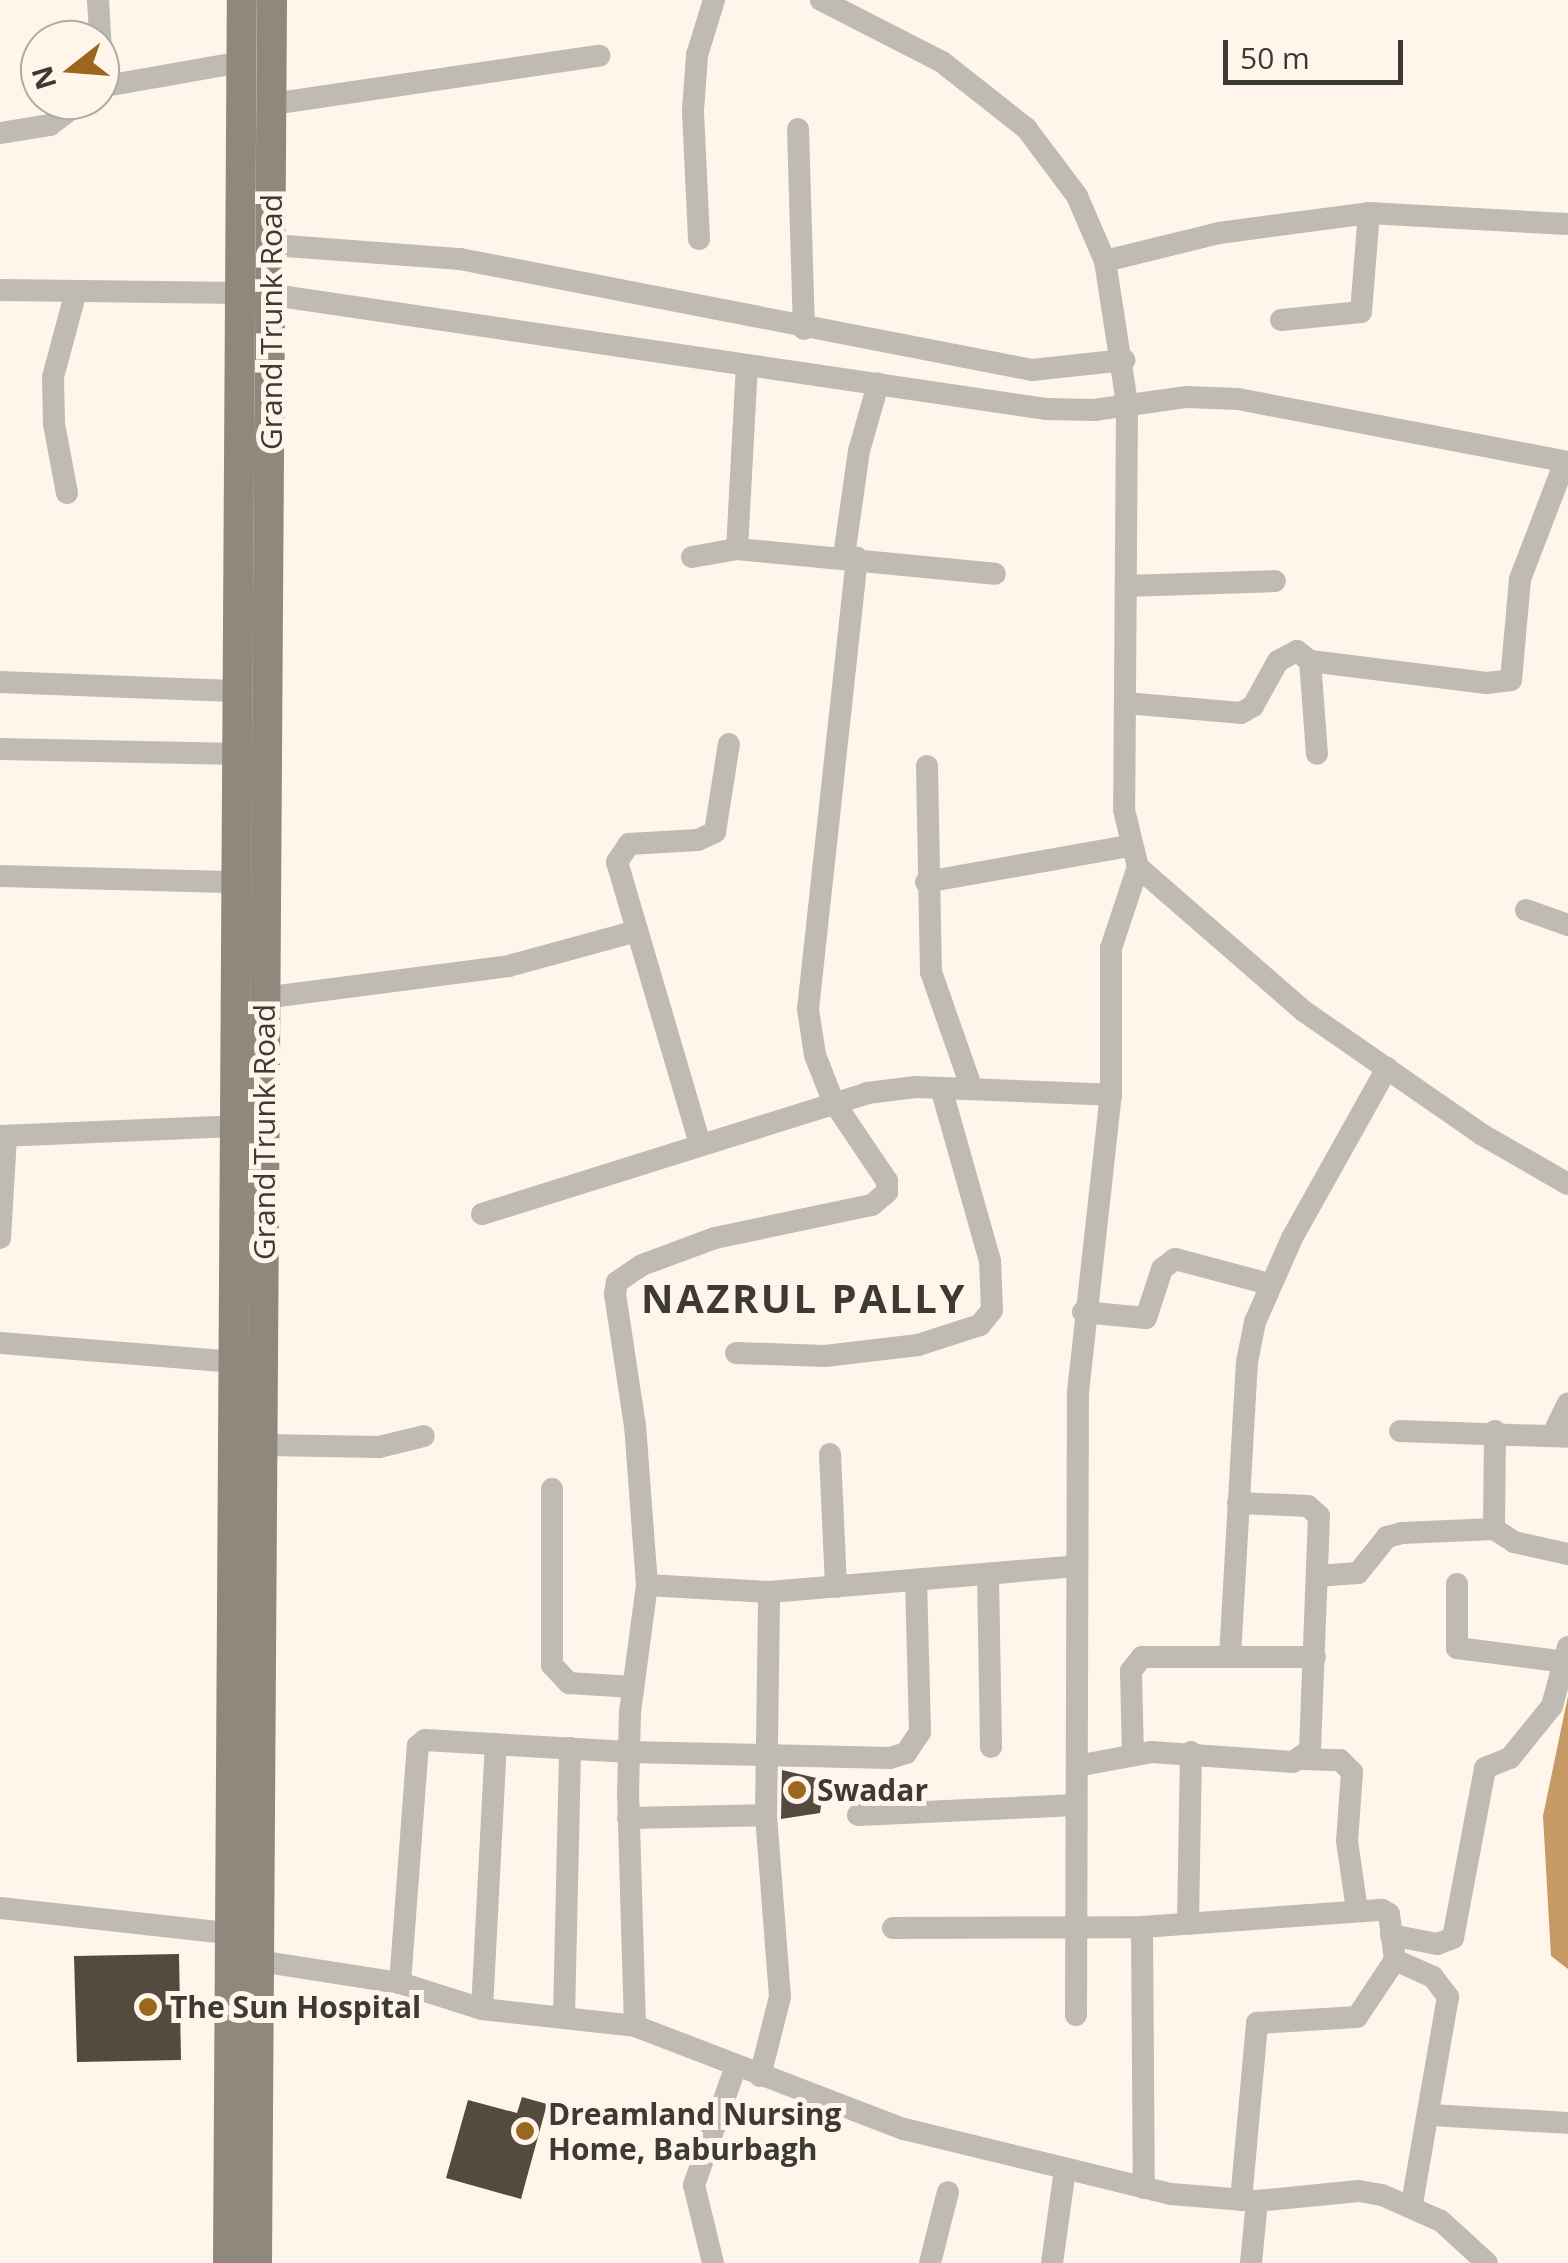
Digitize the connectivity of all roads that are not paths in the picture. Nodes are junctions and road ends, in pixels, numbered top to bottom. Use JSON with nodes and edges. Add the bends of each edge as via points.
{"nodes":[{"id":1,"x":242,"y":0,"type":"edge"},
{"id":2,"x":272,"y":0,"type":"edge"},
{"id":3,"x":714,"y":0,"type":"edge"},
{"id":4,"x":821,"y":0,"type":"edge"},
{"id":5,"x":599,"y":56,"type":"dead end"},
{"id":6,"x":242,"y":62,"type":"junction"},
{"id":7,"x":120,"y":82,"type":"edge"},
{"id":8,"x":272,"y":104,"type":"junction"},
{"id":9,"x":56,"y":120,"type":"edge"},
{"id":10,"x":798,"y":130,"type":"dead end"},
{"id":11,"x":1,"y":133,"type":"edge"},
{"id":12,"x":1369,"y":213,"type":"junction"},
{"id":13,"x":1568,"y":224,"type":"edge"},
{"id":14,"x":699,"y":238,"type":"dead end"},
{"id":15,"x":272,"y":245,"type":"junction"},
{"id":16,"x":1105,"y":261,"type":"junction"},
{"id":17,"x":0,"y":290,"type":"edge"},
{"id":18,"x":76,"y":291,"type":"junction"},
{"id":19,"x":240,"y":292,"type":"junction"},
{"id":20,"x":273,"y":294,"type":"junction"},
{"id":21,"x":1281,"y":320,"type":"dead end"},
{"id":22,"x":804,"y":329,"type":"junction"},
{"id":23,"x":1124,"y":360,"type":"junction"},
{"id":24,"x":747,"y":365,"type":"junction"},
{"id":25,"x":878,"y":384,"type":"junction"},
{"id":26,"x":1128,"y":403,"type":"junction"},
{"id":27,"x":1567,"y":462,"type":"edge"},
{"id":28,"x":68,"y":493,"type":"dead end"},
{"id":29,"x":736,"y":549,"type":"junction"},
{"id":30,"x":692,"y":557,"type":"dead end"},
{"id":31,"x":850,"y":557,"type":"junction"},
{"id":32,"x":995,"y":574,"type":"dead end"},
{"id":33,"x":1275,"y":582,"type":"dead end"},
{"id":34,"x":1126,"y":586,"type":"junction"},
{"id":35,"x":1310,"y":661,"type":"junction"},
{"id":36,"x":0,"y":682,"type":"edge"},
{"id":37,"x":239,"y":691,"type":"junction"},
{"id":38,"x":1125,"y":704,"type":"junction"},
{"id":39,"x":729,"y":744,"type":"dead end"},
{"id":40,"x":0,"y":749,"type":"edge"},
{"id":41,"x":238,"y":754,"type":"junction"},
{"id":42,"x":1317,"y":754,"type":"dead end"},
{"id":43,"x":928,"y":766,"type":"dead end"},
{"id":44,"x":1133,"y":856,"type":"junction"},
{"id":45,"x":0,"y":876,"type":"edge"},
{"id":46,"x":237,"y":882,"type":"junction"},
{"id":47,"x":926,"y":882,"type":"junction"},
{"id":48,"x":1526,"y":910,"type":"dead end"},
{"id":49,"x":1568,"y":924,"type":"edge"},
{"id":50,"x":637,"y":931,"type":"junction"},
{"id":51,"x":263,"y":998,"type":"junction"},
{"id":52,"x":1386,"y":1068,"type":"junction"},
{"id":53,"x":941,"y":1088,"type":"junction"},
{"id":54,"x":972,"y":1089,"type":"junction"},
{"id":55,"x":1111,"y":1096,"type":"junction"},
{"id":56,"x":833,"y":1101,"type":"junction"},
{"id":57,"x":236,"y":1126,"type":"junction"},
{"id":58,"x":3,"y":1136,"type":"edge"},
{"id":59,"x":700,"y":1144,"type":"junction"},
{"id":60,"x":1568,"y":1184,"type":"edge"},
{"id":61,"x":482,"y":1214,"type":"dead end"},
{"id":62,"x":0,"y":1238,"type":"edge"},
{"id":63,"x":1269,"y":1284,"type":"junction"},
{"id":64,"x":1083,"y":1312,"type":"junction"},
{"id":65,"x":0,"y":1343,"type":"edge"},
{"id":66,"x":736,"y":1354,"type":"dead end"},
{"id":67,"x":235,"y":1362,"type":"junction"},
{"id":68,"x":1568,"y":1403,"type":"edge"},
{"id":69,"x":1400,"y":1431,"type":"dead end"},
{"id":70,"x":1494,"y":1431,"type":"junction"},
{"id":71,"x":424,"y":1436,"type":"dead end"},
{"id":72,"x":1561,"y":1436,"type":"edge"},
{"id":73,"x":265,"y":1445,"type":"junction"},
{"id":74,"x":830,"y":1454,"type":"dead end"},
{"id":75,"x":552,"y":1489,"type":"dead end"},
{"id":76,"x":1238,"y":1503,"type":"junction"},
{"id":77,"x":1494,"y":1529,"type":"junction"},
{"id":78,"x":1568,"y":1554,"type":"edge"},
{"id":79,"x":1077,"y":1566,"type":"junction"},
{"id":80,"x":988,"y":1576,"type":"junction"},
{"id":81,"x":1317,"y":1576,"type":"junction"},
{"id":82,"x":916,"y":1582,"type":"junction"},
{"id":83,"x":1457,"y":1584,"type":"dead end"},
{"id":84,"x":647,"y":1586,"type":"junction"},
{"id":85,"x":836,"y":1587,"type":"junction"},
{"id":86,"x":769,"y":1592,"type":"junction"},
{"id":87,"x":1230,"y":1656,"type":"junction"},
{"id":88,"x":1315,"y":1656,"type":"junction"},
{"id":89,"x":1566,"y":1667,"type":"edge"},
{"id":90,"x":633,"y":1688,"type":"junction"},
{"id":91,"x":496,"y":1744,"type":"junction"},
{"id":92,"x":991,"y":1746,"type":"dead end"},
{"id":93,"x":570,"y":1748,"type":"junction"},
{"id":94,"x":629,"y":1752,"type":"junction"},
{"id":95,"x":1191,"y":1752,"type":"junction"},
{"id":96,"x":765,"y":1754,"type":"junction"},
{"id":97,"x":1133,"y":1755,"type":"junction"},
{"id":98,"x":1304,"y":1759,"type":"junction"},
{"id":99,"x":1077,"y":1766,"type":"junction"},
{"id":100,"x":1076,"y":1805,"type":"junction"},
{"id":101,"x":766,"y":1814,"type":"junction"},
{"id":102,"x":858,"y":1815,"type":"dead end"},
{"id":103,"x":628,"y":1818,"type":"junction"},
{"id":104,"x":0,"y":1908,"type":"edge"},
{"id":105,"x":1357,"y":1910,"type":"junction"},
{"id":106,"x":1188,"y":1924,"type":"junction"},
{"id":107,"x":1075,"y":1925,"type":"junction"},
{"id":108,"x":1142,"y":1927,"type":"junction"},
{"id":109,"x":893,"y":1928,"type":"dead end"},
{"id":110,"x":226,"y":1934,"type":"junction"},
{"id":111,"x":1391,"y":1934,"type":"junction"},
{"id":112,"x":259,"y":1948,"type":"junction"},
{"id":113,"x":1394,"y":1960,"type":"junction"},
{"id":114,"x":400,"y":1983,"type":"junction"},
{"id":115,"x":482,"y":2009,"type":"junction"},
{"id":116,"x":1076,"y":2016,"type":"dead end"},
{"id":117,"x":564,"y":2017,"type":"junction"},
{"id":118,"x":635,"y":2026,"type":"junction"},
{"id":119,"x":736,"y":2066,"type":"junction"},
{"id":120,"x":760,"y":2076,"type":"junction"},
{"id":121,"x":1431,"y":2115,"type":"junction"},
{"id":122,"x":1568,"y":2123,"type":"edge"},
{"id":123,"x":1065,"y":2168,"type":"junction"},
{"id":124,"x":1144,"y":2188,"type":"junction"},
{"id":125,"x":948,"y":2192,"type":"dead end"},
{"id":126,"x":1249,"y":2201,"type":"junction"},
{"id":127,"x":1412,"y":2204,"type":"junction"},
{"id":128,"x":228,"y":2263,"type":"edge"},
{"id":129,"x":256,"y":2263,"type":"edge"},
{"id":130,"x":714,"y":2263,"type":"edge"},
{"id":131,"x":930,"y":2263,"type":"edge"},
{"id":132,"x":1052,"y":2263,"type":"edge"},
{"id":133,"x":1252,"y":2263,"type":"edge"},
{"id":134,"x":1487,"y":2263,"type":"edge"}],
"edges":[{"from":1,"to":6,"type":"main road","name":"Grand Trunk Road"},
{"from":2,"to":8,"type":"main road","name":"Grand Trunk Road"},
{"from":3,"to":14,"type":"street","via":[[698,55],[693,110]]},
{"from":4,"to":16,"type":"street","via":[[942,62],[1026,128],[1077,196]]},
{"from":5,"to":8,"type":"street"},
{"from":6,"to":7,"type":"street"},
{"from":6,"to":19,"type":"main road","name":"Grand Trunk Road"},
{"from":8,"to":15,"type":"main road","name":"Grand Trunk Road"},
{"from":9,"to":11,"type":"street"},
{"from":10,"to":22,"type":"street"},
{"from":12,"to":13,"type":"street"},
{"from":12,"to":16,"type":"street","via":[[1219,233]]},
{"from":12,"to":21,"type":"street","via":[[1361,312]]},
{"from":15,"to":20,"type":"main road","name":"Grand Trunk Road"},
{"from":15,"to":22,"type":"street","via":[[460,259]]},
{"from":16,"to":23,"type":"street"},
{"from":17,"to":18,"type":"street"},
{"from":18,"to":19,"type":"street"},
{"from":18,"to":28,"type":"street","via":[[53,377],[54,424]]},
{"from":19,"to":37,"type":"main road","name":"Grand Trunk Road"},
{"from":20,"to":24,"type":"street"},
{"from":20,"to":51,"type":"main road","name":"Grand Trunk Road"},
{"from":22,"to":23,"type":"street","via":[[1032,370]]},
{"from":23,"to":26,"type":"street"},
{"from":24,"to":25,"type":"street"},
{"from":24,"to":29,"type":"street"},
{"from":25,"to":26,"type":"street","via":[[1046,409]]},
{"from":25,"to":31,"type":"street","via":[[859,451]]},
{"from":26,"to":27,"type":"street","via":[[1238,399]]},
{"from":26,"to":34,"type":"street"},
{"from":27,"to":35,"type":"street","via":[[1520,579],[1511,680],[1486,683]]},
{"from":29,"to":30,"type":"street"},
{"from":29,"to":31,"type":"street"},
{"from":31,"to":32,"type":"street"},
{"from":31,"to":56,"type":"street","via":[[809,962],[814,1055]]},
{"from":33,"to":34,"type":"street"},
{"from":34,"to":38,"type":"street"},
{"from":35,"to":38,"type":"street","via":[[1287,653],[1253,706],[1241,713]]},
{"from":35,"to":42,"type":"street"},
{"from":36,"to":37,"type":"street"},
{"from":37,"to":41,"type":"main road","name":"Grand Trunk Road"},
{"from":38,"to":44,"type":"street"},
{"from":39,"to":50,"type":"street","via":[[715,832],[708,838],[644,840],[620,851],[619,876]]},
{"from":40,"to":41,"type":"street"},
{"from":41,"to":46,"type":"main road","name":"Grand Trunk Road"},
{"from":43,"to":47,"type":"street"},
{"from":44,"to":47,"type":"street"},
{"from":44,"to":52,"type":"street","via":[[1305,1012]]},
{"from":44,"to":55,"type":"street","via":[[1111,948]]},
{"from":45,"to":46,"type":"street"},
{"from":46,"to":57,"type":"main road","name":"Grand Trunk Road"},
{"from":47,"to":54,"type":"street","via":[[931,972]]},
{"from":48,"to":49,"type":"street"},
{"from":50,"to":51,"type":"street","via":[[508,966]]},
{"from":50,"to":59,"type":"street"},
{"from":51,"to":73,"type":"main road","name":"Grand Trunk Road"},
{"from":52,"to":60,"type":"street"},
{"from":52,"to":63,"type":"street"},
{"from":53,"to":54,"type":"street"},
{"from":53,"to":56,"type":"street"},
{"from":53,"to":66,"type":"street","via":[[990,1262],[992,1310],[980,1325],[918,1345],[825,1356]]},
{"from":54,"to":55,"type":"street"},
{"from":55,"to":64,"type":"street"},
{"from":56,"to":59,"type":"street"},
{"from":56,"to":84,"type":"street","via":[[887,1181],[882,1200],[715,1238],[626,1272],[618,1282]]},
{"from":57,"to":58,"type":"street"},
{"from":57,"to":67,"type":"main road","name":"Grand Trunk Road"},
{"from":58,"to":62,"type":"street"},
{"from":59,"to":61,"type":"street"},
{"from":63,"to":64,"type":"street","via":[[1174,1259],[1162,1269],[1146,1318]]},
{"from":63,"to":76,"type":"street","via":[[1247,1362]]},
{"from":64,"to":79,"type":"street"},
{"from":65,"to":67,"type":"street"},
{"from":67,"to":110,"type":"main road","name":"Grand Trunk Road"},
{"from":68,"to":72,"type":"street"},
{"from":69,"to":70,"type":"street"},
{"from":70,"to":72,"type":"street"},
{"from":70,"to":77,"type":"street"},
{"from":71,"to":73,"type":"street","via":[[362,1448]]},
{"from":73,"to":112,"type":"main road","name":"Grand Trunk Road"},
{"from":74,"to":85,"type":"street"},
{"from":75,"to":90,"type":"street","via":[[552,1665],[568,1682]]},
{"from":76,"to":81,"type":"street","via":[[1315,1510]]},
{"from":76,"to":87,"type":"street"},
{"from":77,"to":78,"type":"street","via":[[1514,1542]]},
{"from":77,"to":81,"type":"street","via":[[1402,1533],[1387,1537],[1358,1573]]},
{"from":79,"to":80,"type":"street"},
{"from":79,"to":99,"type":"street"},
{"from":80,"to":82,"type":"street"},
{"from":80,"to":92,"type":"street"},
{"from":81,"to":88,"type":"street"},
{"from":82,"to":85,"type":"street"},
{"from":82,"to":96,"type":"street","via":[[916,1746],[890,1758]]},
{"from":83,"to":89,"type":"street","via":[[1457,1648]]},
{"from":84,"to":86,"type":"street"},
{"from":84,"to":90,"type":"street"},
{"from":85,"to":86,"type":"street"},
{"from":86,"to":96,"type":"street"},
{"from":87,"to":88,"type":"street"},
{"from":87,"to":97,"type":"street","via":[[1161,1654],[1134,1662]]},
{"from":88,"to":98,"type":"street","via":[[1312,1736]]},
{"from":89,"to":111,"type":"street","via":[[1552,1706],[1510,1758],[1485,1768],[1453,1938],[1436,1944]]},
{"from":90,"to":94,"type":"street"},
{"from":91,"to":93,"type":"street"},
{"from":91,"to":114,"type":"street","via":[[434,1738],[418,1746]]},
{"from":91,"to":115,"type":"street"},
{"from":93,"to":94,"type":"street"},
{"from":93,"to":117,"type":"street"},
{"from":94,"to":96,"type":"street"},
{"from":94,"to":103,"type":"street"},
{"from":95,"to":97,"type":"street"},
{"from":95,"to":98,"type":"street"},
{"from":95,"to":106,"type":"street"},
{"from":96,"to":101,"type":"street"},
{"from":97,"to":99,"type":"street"},
{"from":98,"to":105,"type":"street","via":[[1340,1760],[1352,1772],[1348,1840]]},
{"from":99,"to":100,"type":"street"},
{"from":100,"to":102,"type":"street"},
{"from":100,"to":107,"type":"street"},
{"from":101,"to":103,"type":"street"},
{"from":101,"to":120,"type":"street","via":[[780,1997]]},
{"from":103,"to":118,"type":"street"},
{"from":104,"to":110,"type":"street"},
{"from":105,"to":106,"type":"street"},
{"from":105,"to":111,"type":"street","via":[[1389,1914]]},
{"from":106,"to":108,"type":"street"},
{"from":107,"to":108,"type":"street"},
{"from":107,"to":109,"type":"street"},
{"from":107,"to":116,"type":"street"},
{"from":108,"to":124,"type":"street"},
{"from":110,"to":112,"type":"street"},
{"from":110,"to":128,"type":"main road","name":"Grand Trunk Road"},
{"from":111,"to":113,"type":"street"},
{"from":112,"to":114,"type":"street"},
{"from":112,"to":129,"type":"main road","name":"Grand Trunk Road"},
{"from":113,"to":121,"type":"street","via":[[1433,1977],[1448,1996]]},
{"from":113,"to":126,"type":"street","via":[[1357,2017],[1257,2022]]},
{"from":114,"to":115,"type":"street"},
{"from":115,"to":117,"type":"street"},
{"from":117,"to":118,"type":"street"},
{"from":118,"to":119,"type":"street"},
{"from":119,"to":120,"type":"street"},
{"from":119,"to":130,"type":"street","via":[[694,2185]]},
{"from":120,"to":123,"type":"street","via":[[904,2129]]},
{"from":121,"to":122,"type":"street"},
{"from":121,"to":127,"type":"street"},
{"from":123,"to":124,"type":"street"},
{"from":123,"to":132,"type":"street"},
{"from":124,"to":126,"type":"street"},
{"from":125,"to":131,"type":"street"},
{"from":126,"to":127,"type":"street","via":[[1359,2191]]},
{"from":126,"to":133,"type":"street"},
{"from":127,"to":134,"type":"street"}]}
